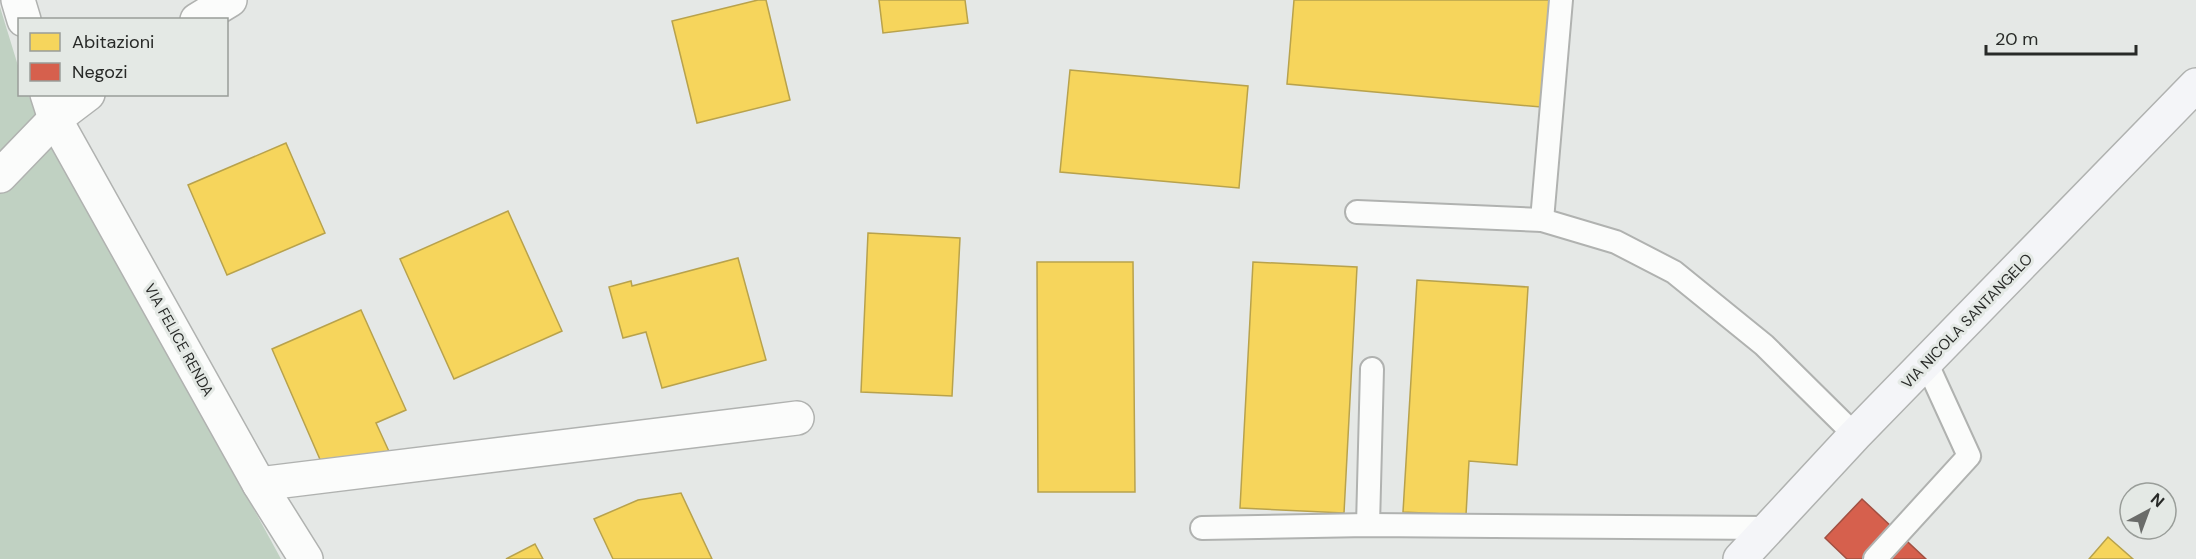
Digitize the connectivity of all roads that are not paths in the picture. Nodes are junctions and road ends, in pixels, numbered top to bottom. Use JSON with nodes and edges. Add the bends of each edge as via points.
{"nodes":[{"id":1,"x":18,"y":0,"type":"edge"},
{"id":2,"x":230,"y":0,"type":"edge"},
{"id":3,"x":1561,"y":0,"type":"edge"},
{"id":4,"x":23,"y":18,"type":"edge"},
{"id":5,"x":200,"y":18,"type":"edge"},
{"id":6,"x":2196,"y":85,"type":"edge"},
{"id":7,"x":82,"y":96,"type":"edge"},
{"id":8,"x":51,"y":107,"type":"edge"},
{"id":9,"x":0,"y":176,"type":"edge"},
{"id":10,"x":1357,"y":212,"type":"dead end"},
{"id":11,"x":1542,"y":220,"type":"junction"},
{"id":12,"x":1926,"y":362,"type":"junction"},
{"id":13,"x":1372,"y":369,"type":"dead end"},
{"id":14,"x":797,"y":418,"type":"dead end"},
{"id":15,"x":1855,"y":435,"type":"junction"},
{"id":16,"x":259,"y":484,"type":"junction"},
{"id":17,"x":1368,"y":525,"type":"junction"},
{"id":18,"x":1202,"y":528,"type":"dead end"},
{"id":19,"x":1769,"y":528,"type":"junction"},
{"id":20,"x":306,"y":559,"type":"edge"},
{"id":21,"x":1740,"y":559,"type":"edge"},
{"id":22,"x":1875,"y":559,"type":"edge"}],
"edges":[{"from":1,"to":4,"type":"street"},
{"from":2,"to":5,"type":"street"},
{"from":3,"to":11,"type":"lane"},
{"from":6,"to":12,"type":"main road","name":"VIA NICOLA SANTANGELO"},
{"from":7,"to":8,"type":"street"},
{"from":8,"to":9,"type":"street"},
{"from":8,"to":16,"type":"street","name":"VIA FELICE RENDA"},
{"from":10,"to":11,"type":"lane"},
{"from":11,"to":15,"type":"lane","via":[[1616,242],[1674,272],[1764,345]]},
{"from":12,"to":15,"type":"main road","name":"VIA NICOLA SANTANGELO"},
{"from":12,"to":22,"type":"lane","via":[[1969,456]]},
{"from":13,"to":17,"type":"lane"},
{"from":14,"to":16,"type":"street"},
{"from":15,"to":19,"type":"main road","name":"VIA NICOLA SANTANGELO"},
{"from":16,"to":20,"type":"street","name":"VIA FELICE RENDA"},
{"from":17,"to":18,"type":"lane"},
{"from":17,"to":19,"type":"lane"},
{"from":19,"to":21,"type":"main road","name":"VIA NICOLA SANTANGELO"}]}
